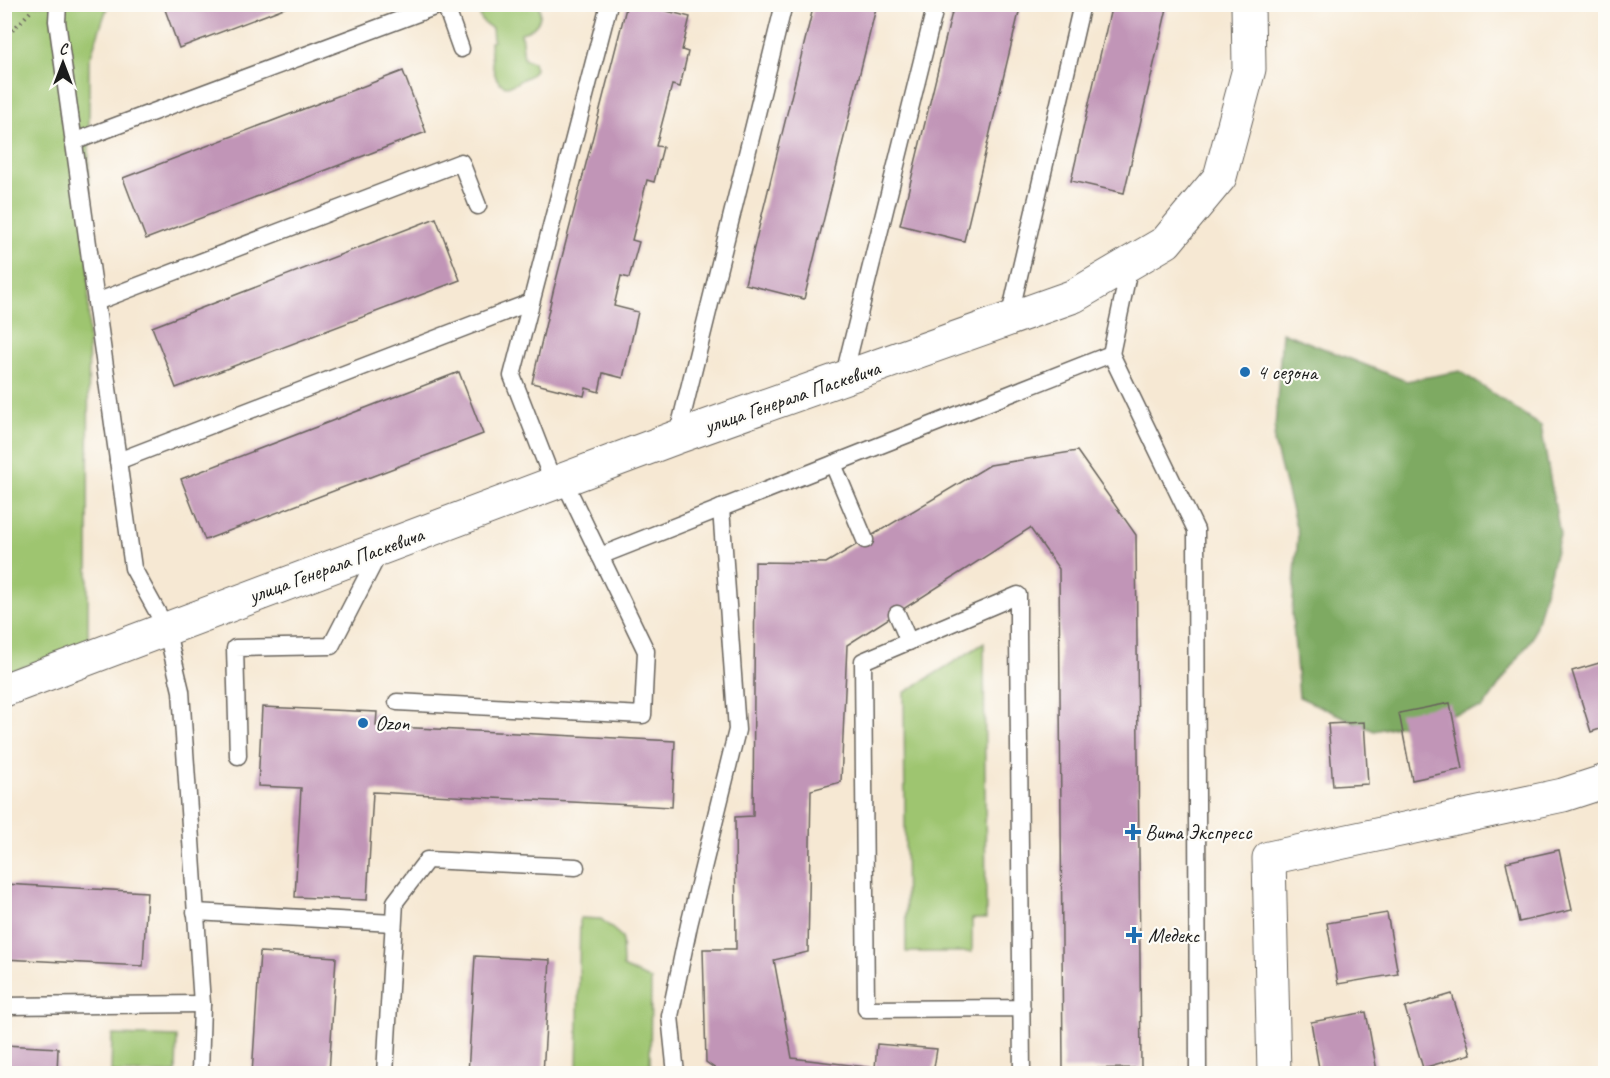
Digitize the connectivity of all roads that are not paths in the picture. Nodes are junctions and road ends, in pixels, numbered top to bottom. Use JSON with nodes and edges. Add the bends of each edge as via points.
{"nodes":[{"id":1,"x":58,"y":4,"type":"edge"},
{"id":2,"x":444,"y":4,"type":"edge"},
{"id":3,"x":609,"y":4,"type":"edge"},
{"id":4,"x":784,"y":4,"type":"edge"},
{"id":5,"x":936,"y":4,"type":"edge"},
{"id":6,"x":1082,"y":4,"type":"edge"},
{"id":7,"x":1248,"y":4,"type":"edge"},
{"id":8,"x":461,"y":49,"type":"dead end"},
{"id":9,"x":73,"y":142,"type":"junction"},
{"id":10,"x":478,"y":206,"type":"dead end"},
{"id":11,"x":1131,"y":262,"type":"junction"},
{"id":12,"x":96,"y":302,"type":"junction"},
{"id":13,"x":531,"y":302,"type":"junction"},
{"id":14,"x":1009,"y":319,"type":"junction"},
{"id":15,"x":1111,"y":354,"type":"junction"},
{"id":16,"x":843,"y":379,"type":"junction"},
{"id":17,"x":677,"y":437,"type":"junction"},
{"id":18,"x":118,"y":461,"type":"junction"},
{"id":19,"x":833,"y":464,"type":"junction"},
{"id":20,"x":559,"y":483,"type":"junction"},
{"id":21,"x":721,"y":508,"type":"junction"},
{"id":22,"x":865,"y":540,"type":"dead end"},
{"id":23,"x":382,"y":548,"type":"junction"},
{"id":24,"x":600,"y":555,"type":"junction"},
{"id":25,"x":897,"y":614,"type":"dead end"},
{"id":26,"x":166,"y":628,"type":"junction"},
{"id":27,"x":909,"y":642,"type":"junction"},
{"id":28,"x":4,"y":690,"type":"edge"},
{"id":29,"x":397,"y":702,"type":"dead end"},
{"id":30,"x":238,"y":756,"type":"dead end"},
{"id":31,"x":1605,"y":781,"type":"edge"},
{"id":32,"x":576,"y":867,"type":"dead end"},
{"id":33,"x":195,"y":912,"type":"junction"},
{"id":34,"x":393,"y":923,"type":"junction"},
{"id":35,"x":202,"y":1004,"type":"junction"},
{"id":36,"x":4,"y":1006,"type":"edge"},
{"id":37,"x":1022,"y":1008,"type":"junction"},
{"id":38,"x":200,"y":1074,"type":"edge"},
{"id":39,"x":386,"y":1074,"type":"edge"},
{"id":40,"x":676,"y":1074,"type":"edge"},
{"id":41,"x":1022,"y":1074,"type":"edge"},
{"id":42,"x":1198,"y":1074,"type":"edge"},
{"id":43,"x":1274,"y":1074,"type":"edge"}],
"edges":[{"from":1,"to":9,"type":"lane"},
{"from":2,"to":8,"type":"lane"},
{"from":2,"to":9,"type":"lane"},
{"from":3,"to":13,"type":"lane"},
{"from":4,"to":17,"type":"lane"},
{"from":5,"to":16,"type":"lane"},
{"from":6,"to":14,"type":"lane"},
{"from":7,"to":11,"type":"street","name":"улица Генерала Паскевича","via":[[1249,69],[1220,177],[1166,242]]},
{"from":9,"to":12,"type":"lane"},
{"from":10,"to":12,"type":"lane","via":[[461,162]]},
{"from":11,"to":14,"type":"street","name":"улица Генерала Паскевича","via":[[1074,296]]},
{"from":11,"to":15,"type":"lane"},
{"from":12,"to":18,"type":"lane"},
{"from":13,"to":18,"type":"lane"},
{"from":13,"to":20,"type":"lane","via":[[512,376]]},
{"from":14,"to":16,"type":"street","name":"улица Генерала Паскевича"},
{"from":15,"to":19,"type":"lane"},
{"from":15,"to":42,"type":"lane","via":[[1196,530]]},
{"from":16,"to":17,"type":"street","name":"улица Генерала Паскевича"},
{"from":17,"to":20,"type":"street","name":"улица Генерала Паскевича"},
{"from":18,"to":26,"type":"lane","via":[[133,568]]},
{"from":19,"to":21,"type":"lane"},
{"from":19,"to":22,"type":"lane"},
{"from":20,"to":23,"type":"street","name":"улица Генерала Паскевича"},
{"from":20,"to":24,"type":"lane"},
{"from":21,"to":24,"type":"lane"},
{"from":21,"to":40,"type":"lane","via":[[737,730],[670,1016]]},
{"from":23,"to":26,"type":"street","name":"улица Генерала Паскевича"},
{"from":23,"to":30,"type":"lane","via":[[331,646],[235,648]]},
{"from":24,"to":29,"type":"lane","via":[[646,651],[643,715]]},
{"from":25,"to":27,"type":"lane"},
{"from":26,"to":28,"type":"street","name":"улица Генерала Паскевича"},
{"from":26,"to":33,"type":"lane","via":[[181,691]]},
{"from":27,"to":37,"type":"lane","via":[[1018,595]]},
{"from":27,"to":37,"type":"lane","via":[[863,662],[866,1009]]},
{"from":31,"to":43,"type":"street","via":[[1563,795],[1269,858]]},
{"from":32,"to":34,"type":"lane","via":[[427,860],[394,902]]},
{"from":33,"to":34,"type":"lane"},
{"from":33,"to":35,"type":"lane"},
{"from":34,"to":39,"type":"lane"},
{"from":35,"to":36,"type":"lane"},
{"from":35,"to":38,"type":"lane"},
{"from":37,"to":41,"type":"lane"}]}
